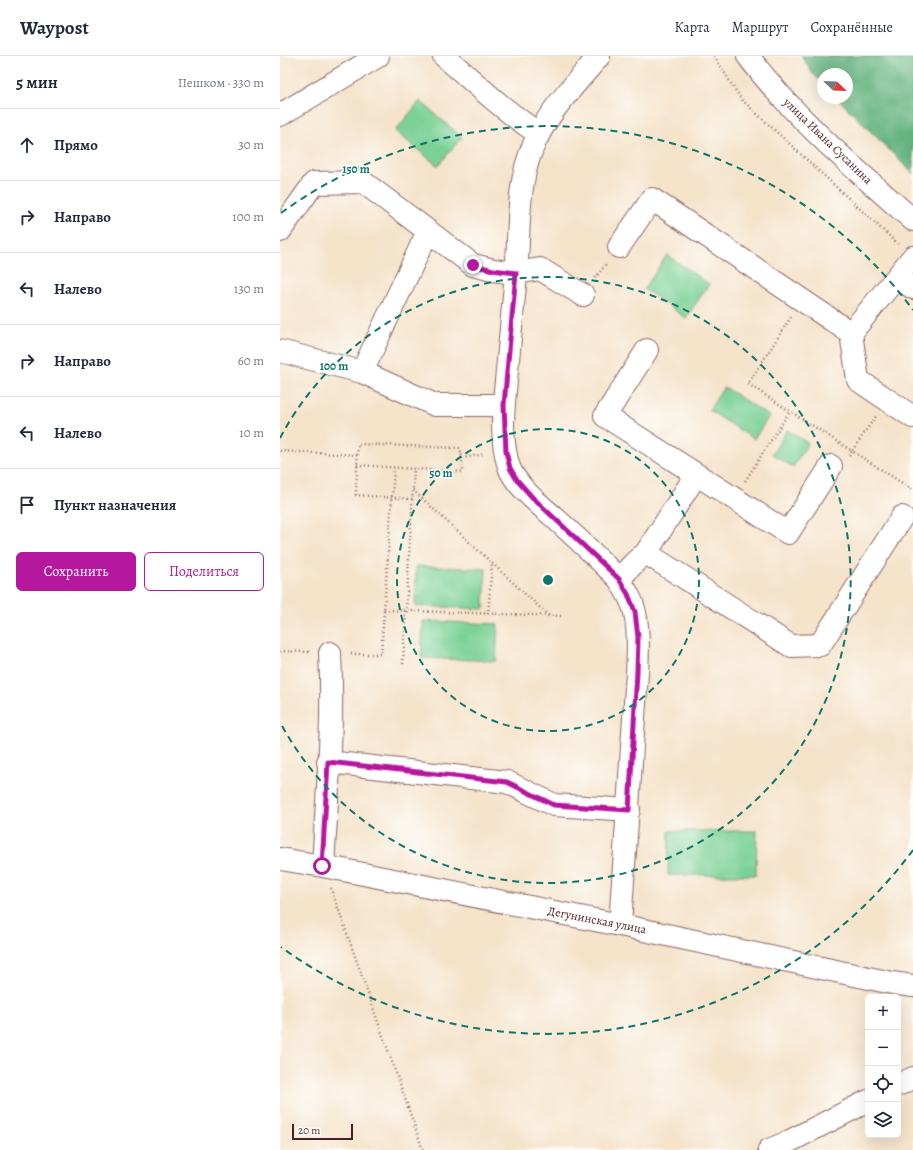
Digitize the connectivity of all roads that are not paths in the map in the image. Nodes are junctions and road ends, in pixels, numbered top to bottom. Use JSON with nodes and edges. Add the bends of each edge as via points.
{"nodes":[{"id":1,"x":378,"y":56,"type":"edge"},
{"id":2,"x":444,"y":56,"type":"edge"},
{"id":3,"x":599,"y":56,"type":"edge"},
{"id":4,"x":748,"y":56,"type":"edge"},
{"id":5,"x":282,"y":111,"type":"edge"},
{"id":6,"x":538,"y":133,"type":"junction"},
{"id":7,"x":913,"y":220,"type":"edge"},
{"id":8,"x":280,"y":231,"type":"edge"},
{"id":9,"x":428,"y":231,"type":"junction"},
{"id":10,"x":619,"y":247,"type":"road end"},
{"id":11,"x":913,"y":257,"type":"edge"},
{"id":12,"x":516,"y":273,"type":"junction"},
{"id":13,"x":905,"y":282,"type":"edge"},
{"id":14,"x":583,"y":295,"type":"road end"},
{"id":15,"x":851,"y":333,"type":"junction"},
{"id":16,"x":647,"y":350,"type":"dead end"},
{"id":17,"x":280,"y":351,"type":"edge"},
{"id":18,"x":362,"y":372,"type":"junction"},
{"id":19,"x":504,"y":405,"type":"junction"},
{"id":20,"x":913,"y":417,"type":"edge"},
{"id":21,"x":831,"y":466,"type":"dead end"},
{"id":22,"x":696,"y":475,"type":"junction"},
{"id":23,"x":902,"y":517,"type":"dead end"},
{"id":24,"x":646,"y":553,"type":"junction"},
{"id":25,"x":619,"y":579,"type":"junction"},
{"id":26,"x":330,"y":653,"type":"road end"},
{"id":27,"x":328,"y":762,"type":"junction"},
{"id":28,"x":629,"y":810,"type":"junction"},
{"id":29,"x":280,"y":859,"type":"edge"},
{"id":30,"x":322,"y":866,"type":"junction"},
{"id":31,"x":620,"y":925,"type":"junction"},
{"id":32,"x":913,"y":986,"type":"edge"},
{"id":33,"x":913,"y":1078,"type":"edge"},
{"id":34,"x":901,"y":1084,"type":"edge"},
{"id":35,"x":866,"y":1102,"type":"edge"},
{"id":36,"x":768,"y":1150,"type":"edge"}],
"edges":[{"from":1,"to":5,"type":"street"},
{"from":2,"to":6,"type":"street","via":[[515,118]]},
{"from":3,"to":6,"type":"street"},
{"from":4,"to":7,"type":"street","name":"улица Ивана Сусанина","via":[[794,110]]},
{"from":6,"to":12,"type":"street","via":[[524,174],[520,199]]},
{"from":8,"to":9,"type":"street","via":[[314,183],[363,182]]},
{"from":9,"to":12,"type":"street","via":[[473,265]]},
{"from":9,"to":18,"type":"street"},
{"from":10,"to":15,"type":"street","via":[[652,198]]},
{"from":11,"to":13,"type":"street"},
{"from":12,"to":14,"type":"street","via":[[540,269]]},
{"from":12,"to":19,"type":"street"},
{"from":13,"to":15,"type":"street"},
{"from":15,"to":20,"type":"street","via":[[858,380]]},
{"from":16,"to":22,"type":"street","via":[[605,416]]},
{"from":17,"to":18,"type":"street"},
{"from":18,"to":19,"type":"street","via":[[435,404]]},
{"from":19,"to":25,"type":"street","via":[[506,452],[510,468],[517,480]]},
{"from":21,"to":22,"type":"street","via":[[788,533]]},
{"from":22,"to":24,"type":"street"},
{"from":23,"to":24,"type":"street","via":[[820,645],[791,646]]},
{"from":24,"to":25,"type":"street"},
{"from":25,"to":28,"type":"street","via":[[635,612],[638,637]]},
{"from":26,"to":27,"type":"street"},
{"from":27,"to":28,"type":"street","via":[[507,782],[554,805]]},
{"from":27,"to":30,"type":"street"},
{"from":28,"to":31,"type":"street"},
{"from":29,"to":30,"type":"street","name":"Дегунинская улица"},
{"from":30,"to":31,"type":"street","name":"Дегунинская улица"},
{"from":31,"to":32,"type":"street","name":"Дегунинская улица"},
{"from":33,"to":34,"type":"street"},
{"from":35,"to":36,"type":"street"}]}
